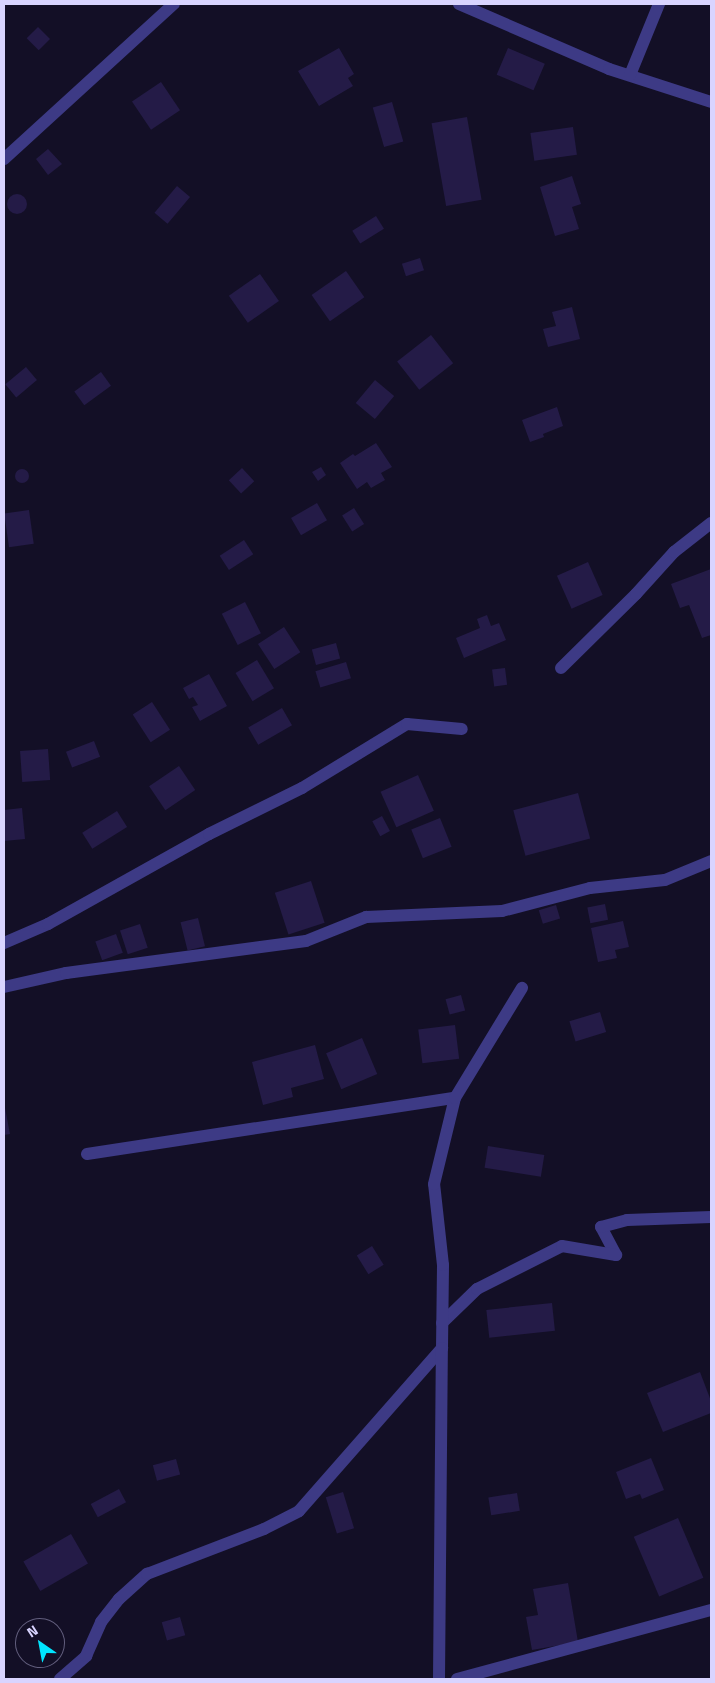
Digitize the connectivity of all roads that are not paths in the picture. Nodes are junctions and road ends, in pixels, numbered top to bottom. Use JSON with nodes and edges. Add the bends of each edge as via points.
{"nodes":[{"id":1,"x":174,"y":4,"type":"edge"},
{"id":2,"x":459,"y":4,"type":"edge"},
{"id":3,"x":659,"y":4,"type":"edge"},
{"id":4,"x":630,"y":76,"type":"junction"},
{"id":5,"x":711,"y":102,"type":"edge"},
{"id":6,"x":4,"y":159,"type":"edge"},
{"id":7,"x":711,"y":522,"type":"edge"},
{"id":8,"x":561,"y":668,"type":"dead end"},
{"id":9,"x":462,"y":729,"type":"dead end"},
{"id":10,"x":711,"y":861,"type":"edge"},
{"id":11,"x":4,"y":943,"type":"edge"},
{"id":12,"x":4,"y":987,"type":"edge"},
{"id":13,"x":522,"y":988,"type":"dead end"},
{"id":14,"x":455,"y":1098,"type":"junction"},
{"id":15,"x":87,"y":1154,"type":"dead end"},
{"id":16,"x":711,"y":1217,"type":"edge"},
{"id":17,"x":442,"y":1323,"type":"junction"},
{"id":18,"x":442,"y":1348,"type":"junction"},
{"id":19,"x":711,"y":1610,"type":"edge"},
{"id":20,"x":60,"y":1679,"type":"edge"},
{"id":21,"x":439,"y":1679,"type":"edge"},
{"id":22,"x":457,"y":1679,"type":"edge"}],
"edges":[{"from":1,"to":6,"type":"street"},
{"from":2,"to":4,"type":"street"},
{"from":3,"to":4,"type":"street"},
{"from":4,"to":5,"type":"street"},
{"from":7,"to":8,"type":"street","via":[[674,552]]},
{"from":9,"to":11,"type":"street","via":[[407,724],[302,788],[209,834],[48,924]]},
{"from":10,"to":12,"type":"street","via":[[665,880],[590,888],[502,911],[366,917],[306,941],[66,973]]},
{"from":13,"to":14,"type":"street"},
{"from":14,"to":15,"type":"street"},
{"from":14,"to":17,"type":"street","via":[[434,1184],[443,1264]]},
{"from":16,"to":17,"type":"street","via":[[627,1220],[602,1227],[616,1256],[562,1246],[477,1290]]},
{"from":17,"to":18,"type":"street"},
{"from":18,"to":20,"type":"street","via":[[299,1511],[264,1529],[147,1574],[119,1599],[101,1622],[86,1656]]},
{"from":18,"to":21,"type":"street"},
{"from":19,"to":22,"type":"street"}]}
